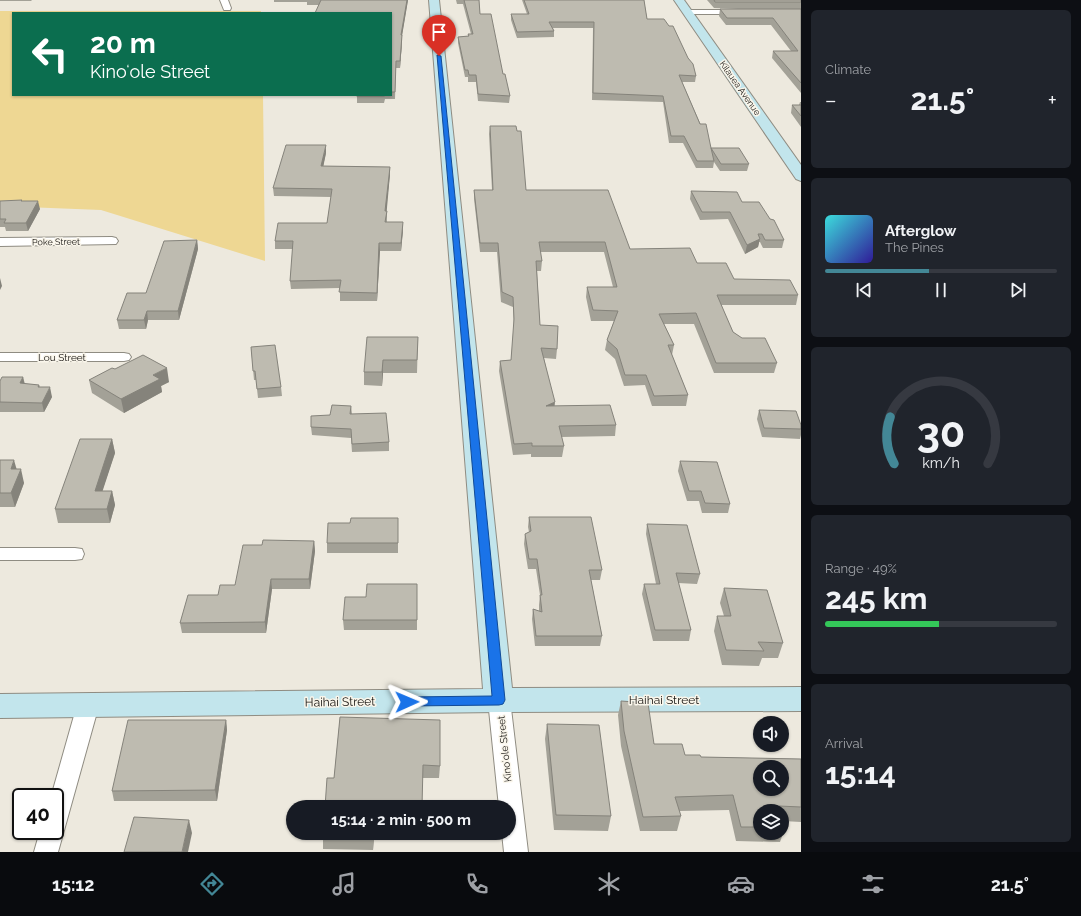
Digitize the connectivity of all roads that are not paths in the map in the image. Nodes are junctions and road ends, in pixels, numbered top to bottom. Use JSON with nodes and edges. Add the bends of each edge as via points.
{"nodes":[{"id":1,"x":434,"y":0,"type":"edge"},
{"id":2,"x":679,"y":0,"type":"edge"},
{"id":3,"x":687,"y":12,"type":"junction"},
{"id":4,"x":748,"y":12,"type":"edge"},
{"id":5,"x":801,"y":176,"type":"edge"},
{"id":6,"x":112,"y":241,"type":"dead end"},
{"id":7,"x":0,"y":242,"type":"edge"},
{"id":8,"x":0,"y":357,"type":"edge"},
{"id":9,"x":124,"y":357,"type":"dead end"},
{"id":10,"x":0,"y":554,"type":"edge"},
{"id":11,"x":74,"y":554,"type":"dead end"},
{"id":12,"x":801,"y":699,"type":"edge"},
{"id":13,"x":499,"y":700,"type":"junction"},
{"id":14,"x":88,"y":705,"type":"junction"},
{"id":15,"x":0,"y":706,"type":"edge"},
{"id":16,"x":64,"y":790,"type":"edge"},
{"id":17,"x":49,"y":840,"type":"edge"},
{"id":18,"x":46,"y":852,"type":"edge"},
{"id":19,"x":516,"y":852,"type":"edge"}],
"edges":[{"from":1,"to":13,"type":"street","name":"Kinoʻole Street"},
{"from":2,"to":3,"type":"street","name":"Kilauea Avenue"},
{"from":3,"to":4,"type":"street"},
{"from":3,"to":5,"type":"street","name":"Kilauea Avenue"},
{"from":6,"to":7,"type":"street","name":"Poke Street"},
{"from":8,"to":9,"type":"street","name":"Lou Street"},
{"from":10,"to":11,"type":"street"},
{"from":12,"to":13,"type":"street","name":"Haihai Street"},
{"from":13,"to":14,"type":"street","name":"Haihai Street"},
{"from":13,"to":19,"type":"street","name":"Kinoʻole Street"},
{"from":14,"to":15,"type":"street","name":"Haihai Street"},
{"from":14,"to":16,"type":"street"},
{"from":17,"to":18,"type":"street"}]}
